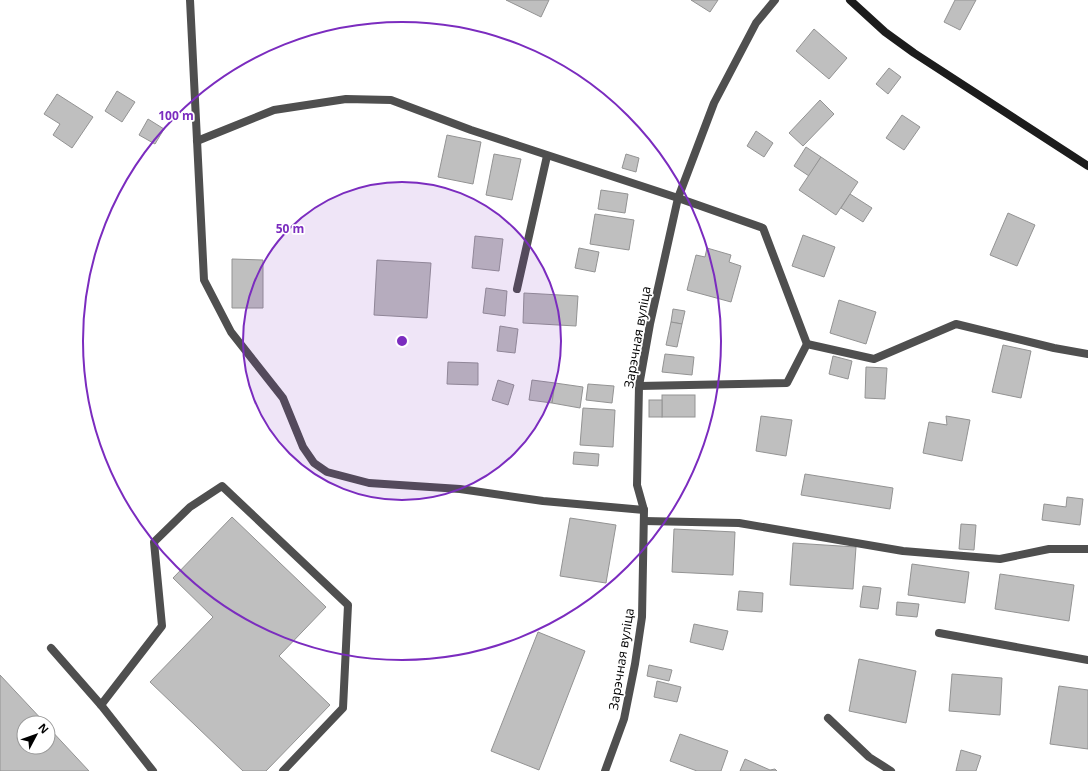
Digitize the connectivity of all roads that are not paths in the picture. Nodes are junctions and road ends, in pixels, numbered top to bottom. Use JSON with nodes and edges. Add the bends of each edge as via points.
{"nodes":[{"id":1,"x":190,"y":0,"type":"edge"},
{"id":2,"x":775,"y":0,"type":"edge"},
{"id":3,"x":850,"y":0,"type":"edge"},
{"id":4,"x":197,"y":141,"type":"junction"},
{"id":5,"x":547,"y":156,"type":"junction"},
{"id":6,"x":1088,"y":166,"type":"edge"},
{"id":7,"x":678,"y":198,"type":"junction"},
{"id":8,"x":517,"y":289,"type":"dead end"},
{"id":9,"x":807,"y":344,"type":"junction"},
{"id":10,"x":1088,"y":354,"type":"edge"},
{"id":11,"x":639,"y":386,"type":"junction"},
{"id":12,"x":644,"y":510,"type":"junction"},
{"id":13,"x":644,"y":521,"type":"junction"},
{"id":14,"x":1088,"y":549,"type":"edge"},
{"id":15,"x":939,"y":633,"type":"dead end"},
{"id":16,"x":51,"y":648,"type":"dead end"},
{"id":17,"x":1088,"y":660,"type":"edge"},
{"id":18,"x":101,"y":705,"type":"junction"},
{"id":19,"x":828,"y":718,"type":"dead end"},
{"id":20,"x":153,"y":771,"type":"edge"},
{"id":21,"x":283,"y":771,"type":"edge"},
{"id":22,"x":605,"y":771,"type":"edge"},
{"id":23,"x":891,"y":771,"type":"edge"}],
"edges":[{"from":1,"to":4,"type":"street"},
{"from":2,"to":7,"type":"street","name":"Зарэчная вуліца","via":[[756,22],[714,103]]},
{"from":3,"to":6,"type":"main road","via":[[885,32],[914,53]]},
{"from":4,"to":5,"type":"street","via":[[274,110],[346,99],[391,100]]},
{"from":4,"to":12,"type":"street","via":[[204,280],[230,332],[283,398],[303,447],[314,463],[327,472],[369,483],[460,489]]},
{"from":5,"to":7,"type":"street"},
{"from":5,"to":8,"type":"street"},
{"from":7,"to":9,"type":"street","via":[[763,228]]},
{"from":7,"to":11,"type":"street","name":"Зарэчная вуліца"},
{"from":9,"to":10,"type":"street","via":[[874,359],[956,324]]},
{"from":9,"to":11,"type":"street","via":[[787,383]]},
{"from":11,"to":12,"type":"street","name":"Зарэчная вуліца","via":[[637,485]]},
{"from":12,"to":13,"type":"street","name":"Зарэчная вуліца"},
{"from":13,"to":14,"type":"street","via":[[739,523],[903,551],[1000,559],[1049,549]]},
{"from":13,"to":22,"type":"street","name":"Зарэчная вуліца","via":[[642,617],[635,664],[624,719]]},
{"from":15,"to":17,"type":"street"},
{"from":16,"to":18,"type":"street"},
{"from":18,"to":20,"type":"street"},
{"from":18,"to":21,"type":"street","via":[[162,626],[154,542],[190,507],[222,486],[348,605],[343,708]]},
{"from":19,"to":23,"type":"street","via":[[869,757]]}]}
